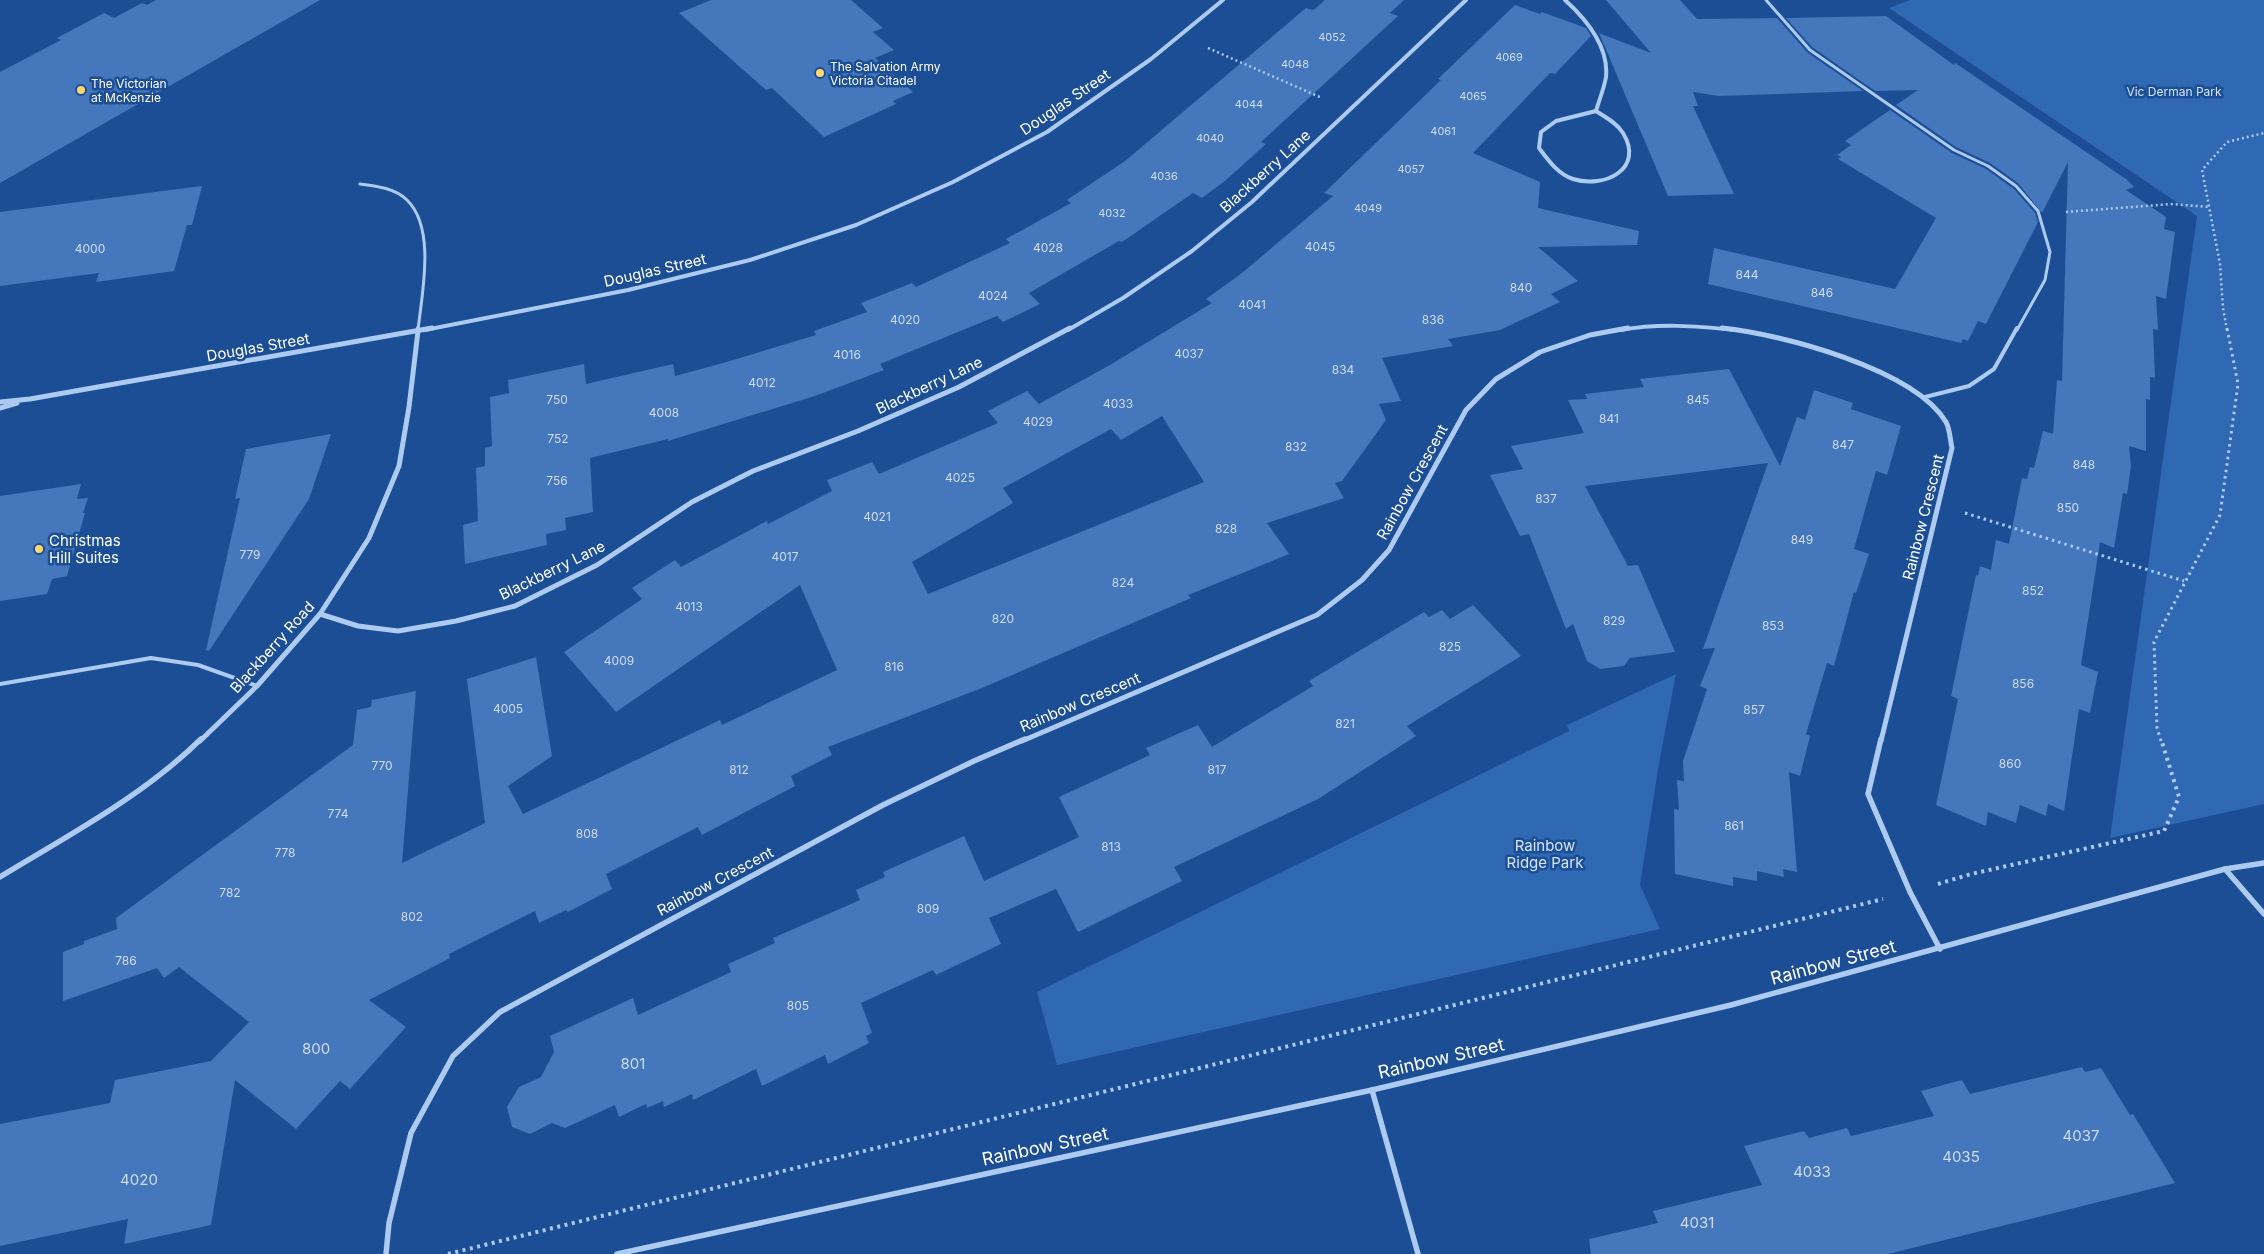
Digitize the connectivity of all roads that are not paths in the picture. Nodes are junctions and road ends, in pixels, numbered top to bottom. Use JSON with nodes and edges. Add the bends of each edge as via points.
{"nodes":[{"id":1,"x":1223,"y":0,"type":"edge"},
{"id":2,"x":1466,"y":0,"type":"edge"},
{"id":3,"x":1565,"y":0,"type":"edge"},
{"id":4,"x":1766,"y":0,"type":"edge"},
{"id":5,"x":1596,"y":111,"type":"junction"},
{"id":6,"x":360,"y":184,"type":"dead end"},
{"id":7,"x":418,"y":331,"type":"junction"},
{"id":8,"x":1925,"y":398,"type":"junction"},
{"id":9,"x":30,"y":399,"type":"junction"},
{"id":10,"x":0,"y":402,"type":"edge"},
{"id":11,"x":0,"y":408,"type":"edge"},
{"id":12,"x":320,"y":614,"type":"junction"},
{"id":13,"x":0,"y":684,"type":"edge"},
{"id":14,"x":257,"y":686,"type":"junction"},
{"id":15,"x":2264,"y":863,"type":"edge"},
{"id":16,"x":2225,"y":869,"type":"junction"},
{"id":17,"x":0,"y":876,"type":"edge"},
{"id":18,"x":2264,"y":914,"type":"edge"},
{"id":19,"x":1940,"y":949,"type":"junction"},
{"id":20,"x":1372,"y":1090,"type":"junction"},
{"id":21,"x":386,"y":1254,"type":"edge"},
{"id":22,"x":617,"y":1254,"type":"edge"},
{"id":23,"x":1418,"y":1254,"type":"edge"}],
"edges":[{"from":1,"to":7,"type":"street","name":"Douglas Street","via":[[1048,132],[954,182],[856,225],[750,260],[628,290]]},
{"from":2,"to":12,"type":"street","name":"Blackberry Lane","via":[[1252,202],[1192,251],[1123,298],[1050,340],[959,387],[753,472],[692,502],[596,565],[515,606],[398,631],[358,626]]},
{"from":3,"to":5,"type":"street","via":[[1578,11],[1601,42],[1606,74]]},
{"from":4,"to":8,"type":"lane","via":[[1810,50],[1954,150],[1988,166],[2016,186],[2038,211],[2044,226],[2050,252],[2045,280],[1994,368],[1969,386]]},
{"from":5,"to":5,"type":"street","via":[[1556,121],[1541,132],[1538,148],[1550,165],[1573,178],[1594,182],[1617,175],[1629,163],[1630,146],[1622,131]]},
{"from":6,"to":7,"type":"lane","via":[[394,192],[407,200],[422,223],[424,270]]},
{"from":7,"to":9,"type":"street","name":"Douglas Street"},
{"from":7,"to":12,"type":"street","name":"Blackberry Road","via":[[399,466],[369,538]]},
{"from":8,"to":19,"type":"street","name":"Rainbow Crescent","via":[[1947,423],[1952,448],[1868,794],[1910,892]]},
{"from":8,"to":21,"type":"street","name":"Rainbow Crescent","via":[[1891,376],[1792,340],[1739,330],[1688,325],[1641,326],[1590,335],[1540,352],[1496,379],[1466,410],[1389,550],[1362,580],[1317,615],[974,762],[882,805],[500,1012],[453,1056],[411,1133],[389,1223]]},
{"from":9,"to":10,"type":"street","name":"Douglas Street"},
{"from":9,"to":11,"type":"street","name":"Douglas Street"},
{"from":12,"to":14,"type":"street","name":"Blackberry Road"},
{"from":13,"to":14,"type":"lane","via":[[151,658],[198,665]]},
{"from":14,"to":17,"type":"street","name":"Blackberry Road","via":[[184,756],[103,815]]},
{"from":15,"to":16,"type":"street","name":"Rainbow Street"},
{"from":16,"to":18,"type":"street"},
{"from":16,"to":19,"type":"street","name":"Rainbow Street"},
{"from":19,"to":20,"type":"street","name":"Rainbow Street","via":[[1731,1005]]},
{"from":20,"to":22,"type":"street","name":"Rainbow Street"},
{"from":20,"to":23,"type":"street"}]}
